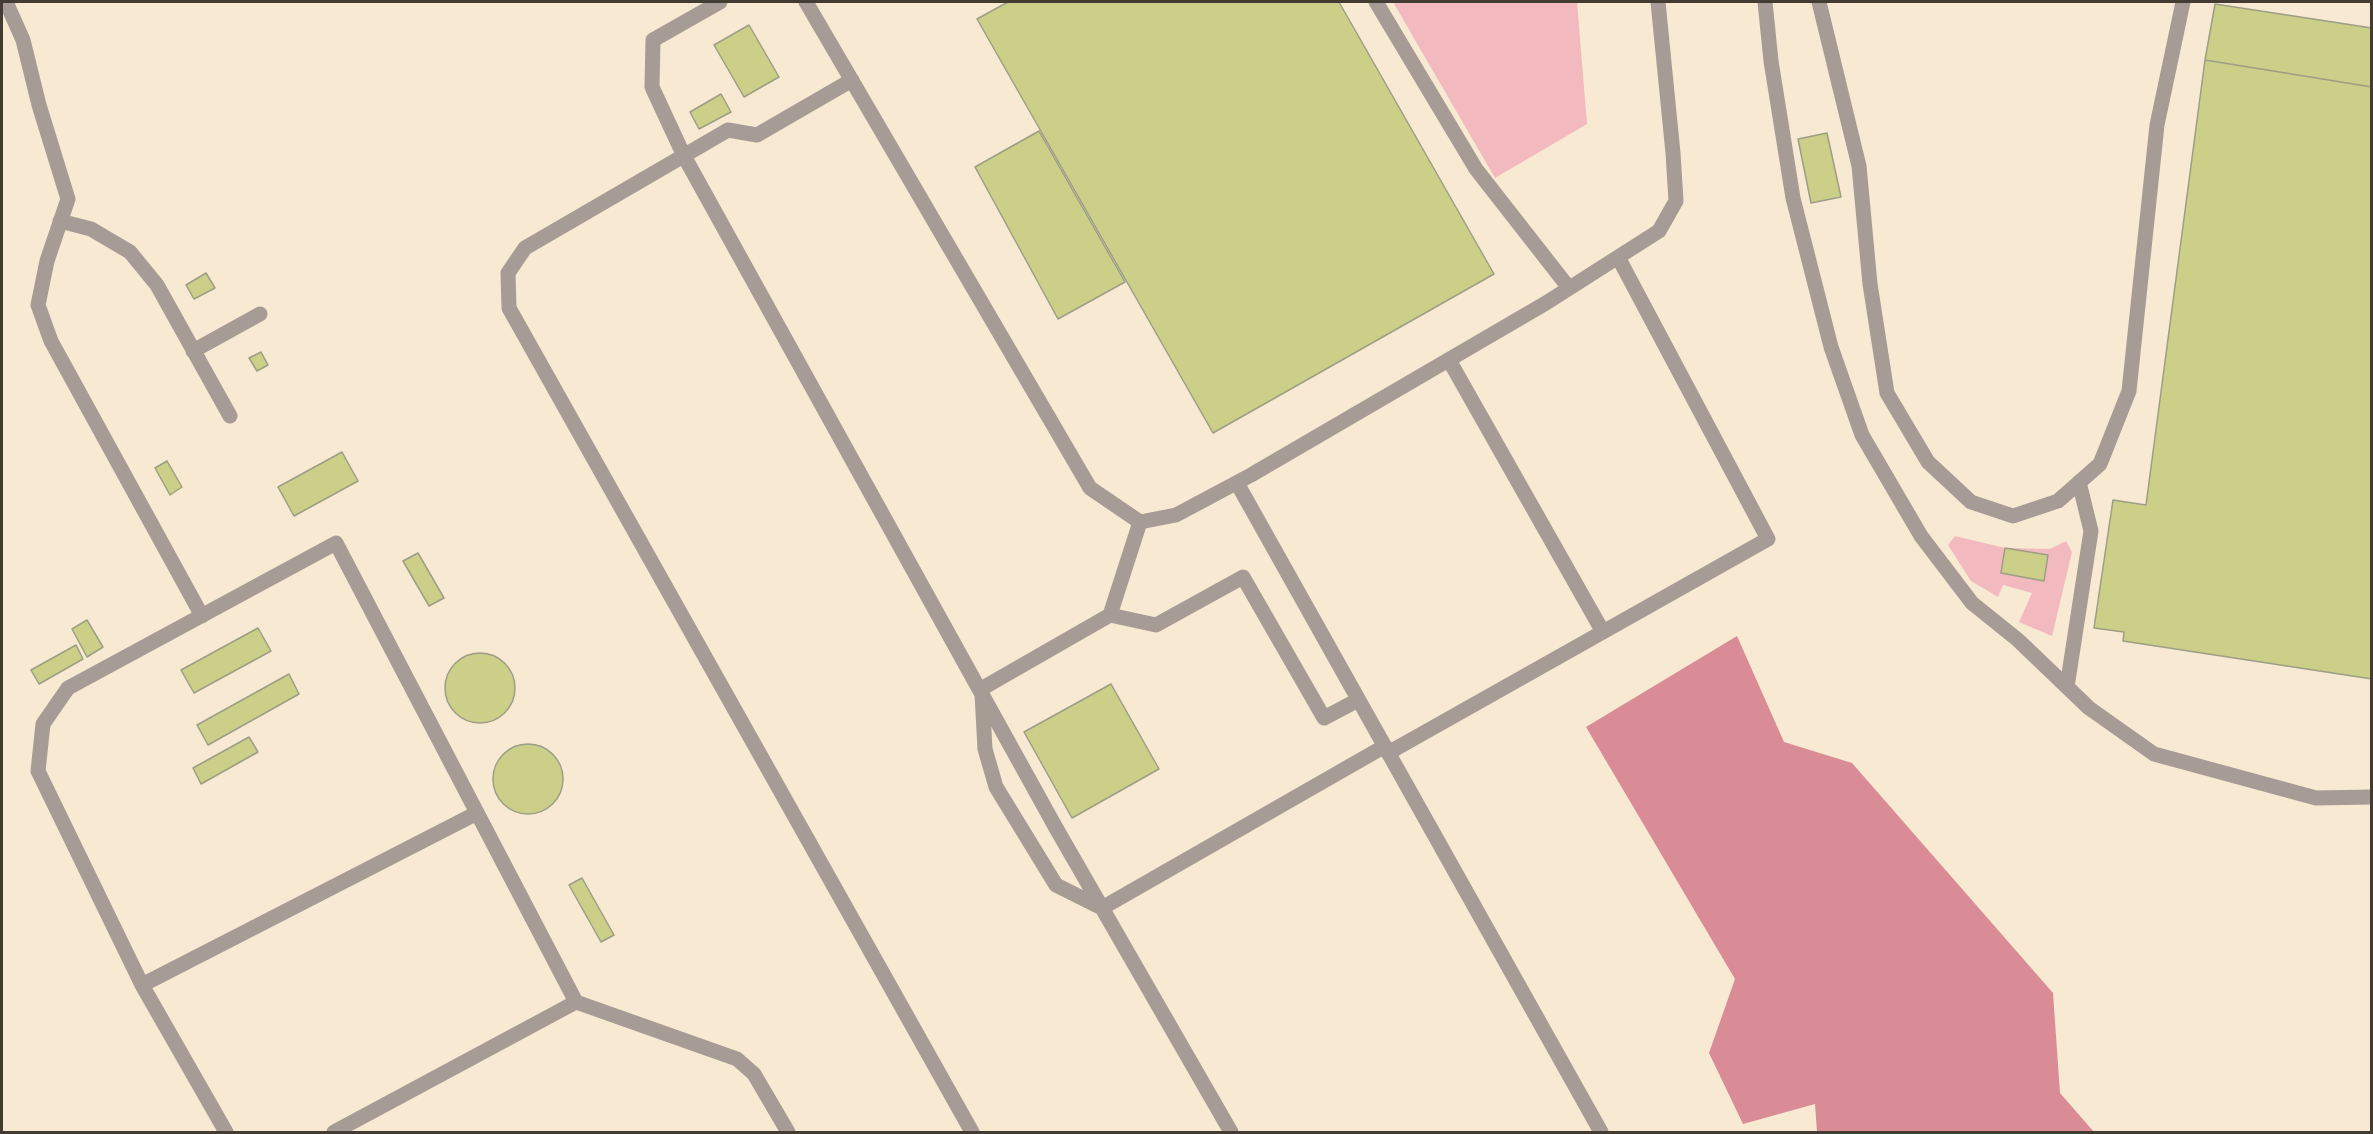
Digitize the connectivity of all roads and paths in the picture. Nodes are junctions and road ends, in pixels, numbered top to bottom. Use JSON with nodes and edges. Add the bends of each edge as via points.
{"nodes":[{"id":1,"x":6,"y":2,"type":"edge"},
{"id":2,"x":720,"y":2,"type":"edge"},
{"id":3,"x":806,"y":2,"type":"edge"},
{"id":4,"x":1376,"y":2,"type":"edge"},
{"id":5,"x":1658,"y":2,"type":"edge"},
{"id":6,"x":1765,"y":2,"type":"edge"},
{"id":7,"x":1819,"y":2,"type":"edge"},
{"id":8,"x":2184,"y":2,"type":"edge"},
{"id":9,"x":852,"y":80,"type":"junction"},
{"id":10,"x":684,"y":156,"type":"junction"},
{"id":11,"x":60,"y":221,"type":"junction"},
{"id":12,"x":1618,"y":257,"type":"junction"},
{"id":13,"x":1569,"y":288,"type":"junction"},
{"id":14,"x":260,"y":314,"type":"dead end"},
{"id":15,"x":193,"y":351,"type":"junction"},
{"id":16,"x":1449,"y":360,"type":"junction"},
{"id":17,"x":230,"y":416,"type":"dead end"},
{"id":18,"x":2079,"y":482,"type":"junction"},
{"id":19,"x":1237,"y":483,"type":"junction"},
{"id":20,"x":1140,"y":522,"type":"junction"},
{"id":21,"x":1110,"y":615,"type":"junction"},
{"id":22,"x":202,"y":616,"type":"junction"},
{"id":23,"x":1603,"y":632,"type":"junction"},
{"id":24,"x":2067,"y":687,"type":"junction"},
{"id":25,"x":981,"y":689,"type":"junction"},
{"id":26,"x":1358,"y":700,"type":"junction"},
{"id":27,"x":1387,"y":749,"type":"junction"},
{"id":28,"x":2372,"y":797,"type":"edge"},
{"id":29,"x":477,"y":813,"type":"junction"},
{"id":30,"x":1102,"y":908,"type":"junction"},
{"id":31,"x":142,"y":985,"type":"junction"},
{"id":32,"x":576,"y":1002,"type":"junction"},
{"id":33,"x":226,"y":1132,"type":"edge"},
{"id":34,"x":334,"y":1132,"type":"edge"},
{"id":35,"x":788,"y":1132,"type":"edge"},
{"id":36,"x":972,"y":1132,"type":"edge"},
{"id":37,"x":1231,"y":1132,"type":"edge"},
{"id":38,"x":1602,"y":1132,"type":"edge"}],
"edges":[{"from":1,"to":11,"type":"lane","via":[[23,40],[68,199]]},
{"from":2,"to":10,"type":"lane","via":[[653,40],[652,87]]},
{"from":3,"to":9,"type":"lane"},
{"from":4,"to":13,"type":"lane","via":[[1476,169]]},
{"from":5,"to":12,"type":"lane","via":[[1676,201],[1659,231]]},
{"from":6,"to":24,"type":"lane","via":[[1793,198],[1831,347],[1862,435],[1921,536],[1972,603]]},
{"from":7,"to":18,"type":"lane","via":[[1859,166],[1870,284],[1887,393],[1928,462],[1971,502],[2013,516],[2058,501]]},
{"from":8,"to":18,"type":"lane","via":[[2157,125],[2130,391],[2100,464]]},
{"from":9,"to":10,"type":"lane","via":[[757,135],[728,130]]},
{"from":9,"to":20,"type":"lane","via":[[1090,488]]},
{"from":10,"to":25,"type":"lane"},
{"from":10,"to":36,"type":"lane","via":[[525,248],[508,273],[509,308]]},
{"from":11,"to":15,"type":"lane","via":[[91,229],[130,252],[157,285]]},
{"from":11,"to":22,"type":"lane","via":[[38,304],[51,341]]},
{"from":12,"to":13,"type":"lane"},
{"from":12,"to":23,"type":"lane","via":[[1768,539]]},
{"from":13,"to":16,"type":"lane"},
{"from":14,"to":15,"type":"lane"},
{"from":15,"to":17,"type":"lane"},
{"from":16,"to":19,"type":"lane"},
{"from":16,"to":23,"type":"lane"},
{"from":18,"to":24,"type":"lane","via":[[2091,531]]},
{"from":19,"to":20,"type":"lane","via":[[1176,515]]},
{"from":19,"to":26,"type":"lane"},
{"from":20,"to":21,"type":"lane"},
{"from":21,"to":25,"type":"lane"},
{"from":21,"to":26,"type":"lane","via":[[1156,625],[1243,577],[1324,718]]},
{"from":22,"to":29,"type":"lane","via":[[336,543]]},
{"from":22,"to":31,"type":"lane","via":[[68,688],[43,724],[38,771]]},
{"from":23,"to":27,"type":"lane"},
{"from":24,"to":28,"type":"lane","via":[[2089,708],[2154,754],[2316,798]]},
{"from":25,"to":30,"type":"lane"},
{"from":25,"to":30,"type":"lane","via":[[985,749],[996,787],[1056,885]]},
{"from":26,"to":27,"type":"lane"},
{"from":27,"to":30,"type":"lane"},
{"from":27,"to":38,"type":"lane"},
{"from":29,"to":31,"type":"lane"},
{"from":29,"to":32,"type":"lane"},
{"from":30,"to":37,"type":"lane"},
{"from":31,"to":33,"type":"lane"},
{"from":32,"to":34,"type":"lane"},
{"from":32,"to":35,"type":"lane","via":[[737,1059],[754,1074]]}]}
